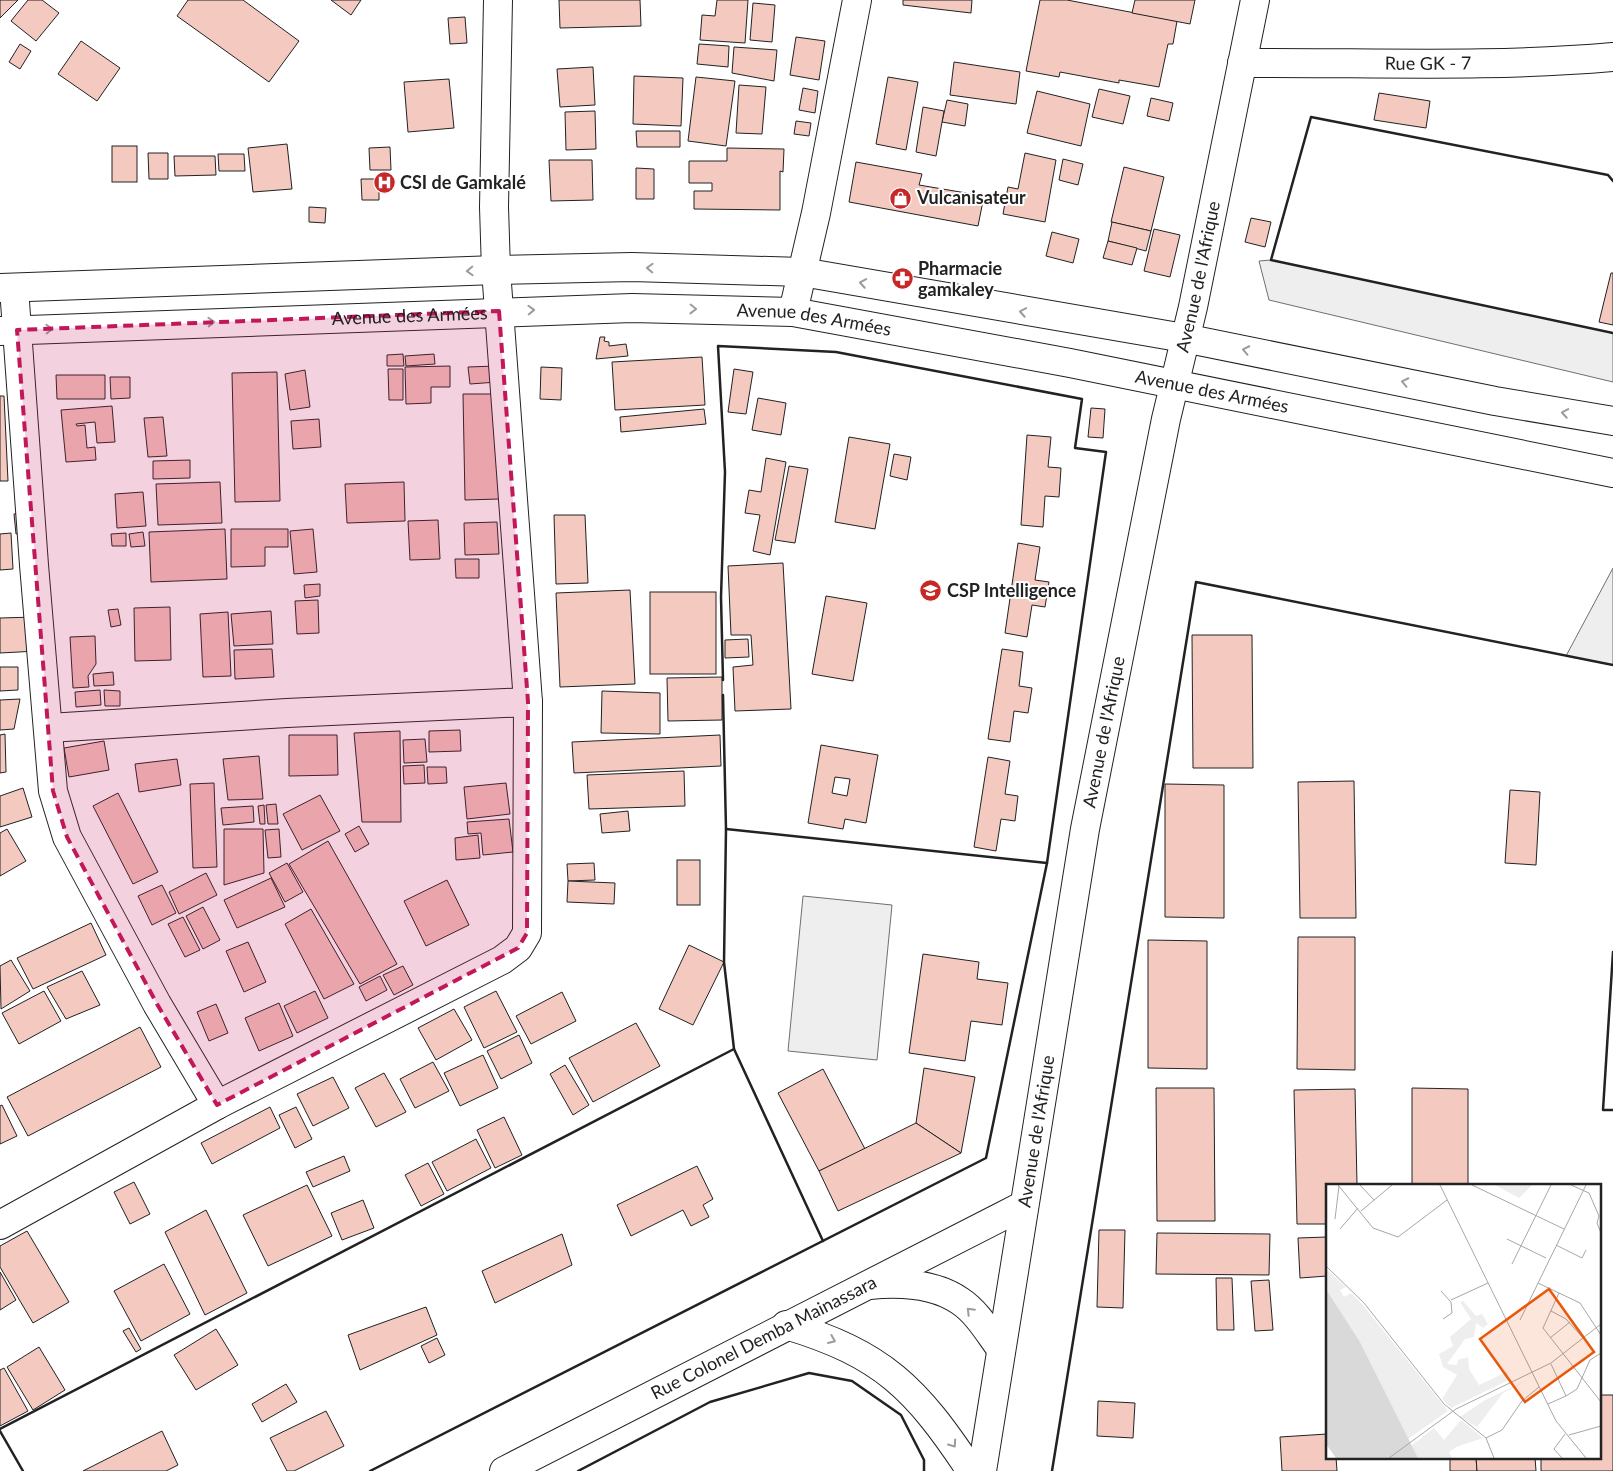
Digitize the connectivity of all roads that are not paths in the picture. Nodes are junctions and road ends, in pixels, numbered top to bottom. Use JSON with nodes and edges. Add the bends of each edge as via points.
{"nodes":[{"id":1,"x":498,"y":0,"type":"edge"},
{"id":2,"x":858,"y":0,"type":"edge"},
{"id":3,"x":1255,"y":0,"type":"edge"},
{"id":4,"x":1613,"y":57,"type":"edge"},
{"id":5,"x":1242,"y":63,"type":"junction"},
{"id":6,"x":496,"y":270,"type":"junction"},
{"id":7,"x":802,"y":272,"type":"junction"},
{"id":8,"x":7,"y":288,"type":"edge"},
{"id":9,"x":499,"y":311,"type":"junction"},
{"id":10,"x":793,"y":312,"type":"junction"},
{"id":11,"x":9,"y":330,"type":"edge"},
{"id":12,"x":1184,"y":338,"type":"junction"},
{"id":13,"x":1174,"y":384,"type":"junction"},
{"id":14,"x":1613,"y":421,"type":"edge"},
{"id":15,"x":1613,"y":473,"type":"edge"},
{"id":16,"x":528,"y":702,"type":"junction"},
{"id":17,"x":48,"y":728,"type":"junction"},
{"id":18,"x":217,"y":1105,"type":"junction"},
{"id":19,"x":1024,"y":1205,"type":"junction"},
{"id":20,"x":0,"y":1225,"type":"edge"},
{"id":21,"x":869,"y":1285,"type":"junction"},
{"id":22,"x":786,"y":1325,"type":"junction"},
{"id":23,"x":1001,"y":1349,"type":"junction"},
{"id":24,"x":504,"y":1471,"type":"edge"},
{"id":25,"x":971,"y":1471,"type":"edge"},
{"id":26,"x":982,"y":1471,"type":"edge"}],
"edges":[{"from":1,"to":6,"type":"main road"},
{"from":2,"to":7,"type":"main road"},
{"from":3,"to":5,"type":"main road","name":"Avenue de l'Afrique"},
{"from":4,"to":5,"type":"main road","name":"Rue GK - 7","via":[[1564,62],[1458,64]]},
{"from":5,"to":12,"type":"main road","name":"Avenue de l'Afrique"},
{"from":7,"to":6,"type":"main road","one_way":true,"via":[[632,267]]},
{"from":6,"to":8,"type":"main road","one_way":true},
{"from":6,"to":9,"type":"main road"},
{"from":7,"to":10,"type":"main road"},
{"from":12,"to":7,"type":"main road","one_way":true},
{"from":8,"to":11,"type":"main road"},
{"from":9,"to":10,"type":"main road","name":"Avenue des Armées","one_way":true,"via":[[632,308]]},
{"from":11,"to":9,"type":"main road","name":"Avenue des Armées","one_way":true},
{"from":9,"to":16,"type":"main road"},
{"from":10,"to":13,"type":"main road","name":"Avenue des Armées"},
{"from":11,"to":17,"type":"main road"},
{"from":12,"to":13,"type":"main road","name":"Avenue de l'Afrique"},
{"from":14,"to":12,"type":"main road","one_way":true,"via":[[1495,401]]},
{"from":13,"to":15,"type":"main road","name":"Avenue des Armées"},
{"from":13,"to":19,"type":"main road","name":"Avenue de l'Afrique","via":[[1085,830]]},
{"from":16,"to":17,"type":"main road"},
{"from":16,"to":18,"type":"main road","via":[[527,933],[518,948],[502,960]]},
{"from":17,"to":18,"type":"main road","via":[[53,791],[67,837],[157,1004]]},
{"from":18,"to":20,"type":"main road"},
{"from":19,"to":21,"type":"main road","name":"Rue Colonel Demba Mainassara"},
{"from":19,"to":23,"type":"main road","name":"Avenue de l'Afrique"},
{"from":21,"to":22,"type":"main road","name":"Rue Colonel Demba Mainassara"},
{"from":23,"to":21,"type":"main road","one_way":true,"via":[[979,1319],[960,1301],[918,1285]]},
{"from":22,"to":24,"type":"main road","name":"Rue Colonel Demba Mainassara"},
{"from":22,"to":25,"type":"main road","one_way":true,"via":[[853,1349],[892,1375],[923,1403]]},
{"from":23,"to":26,"type":"main road","name":"Avenue de l'Afrique"}]}
